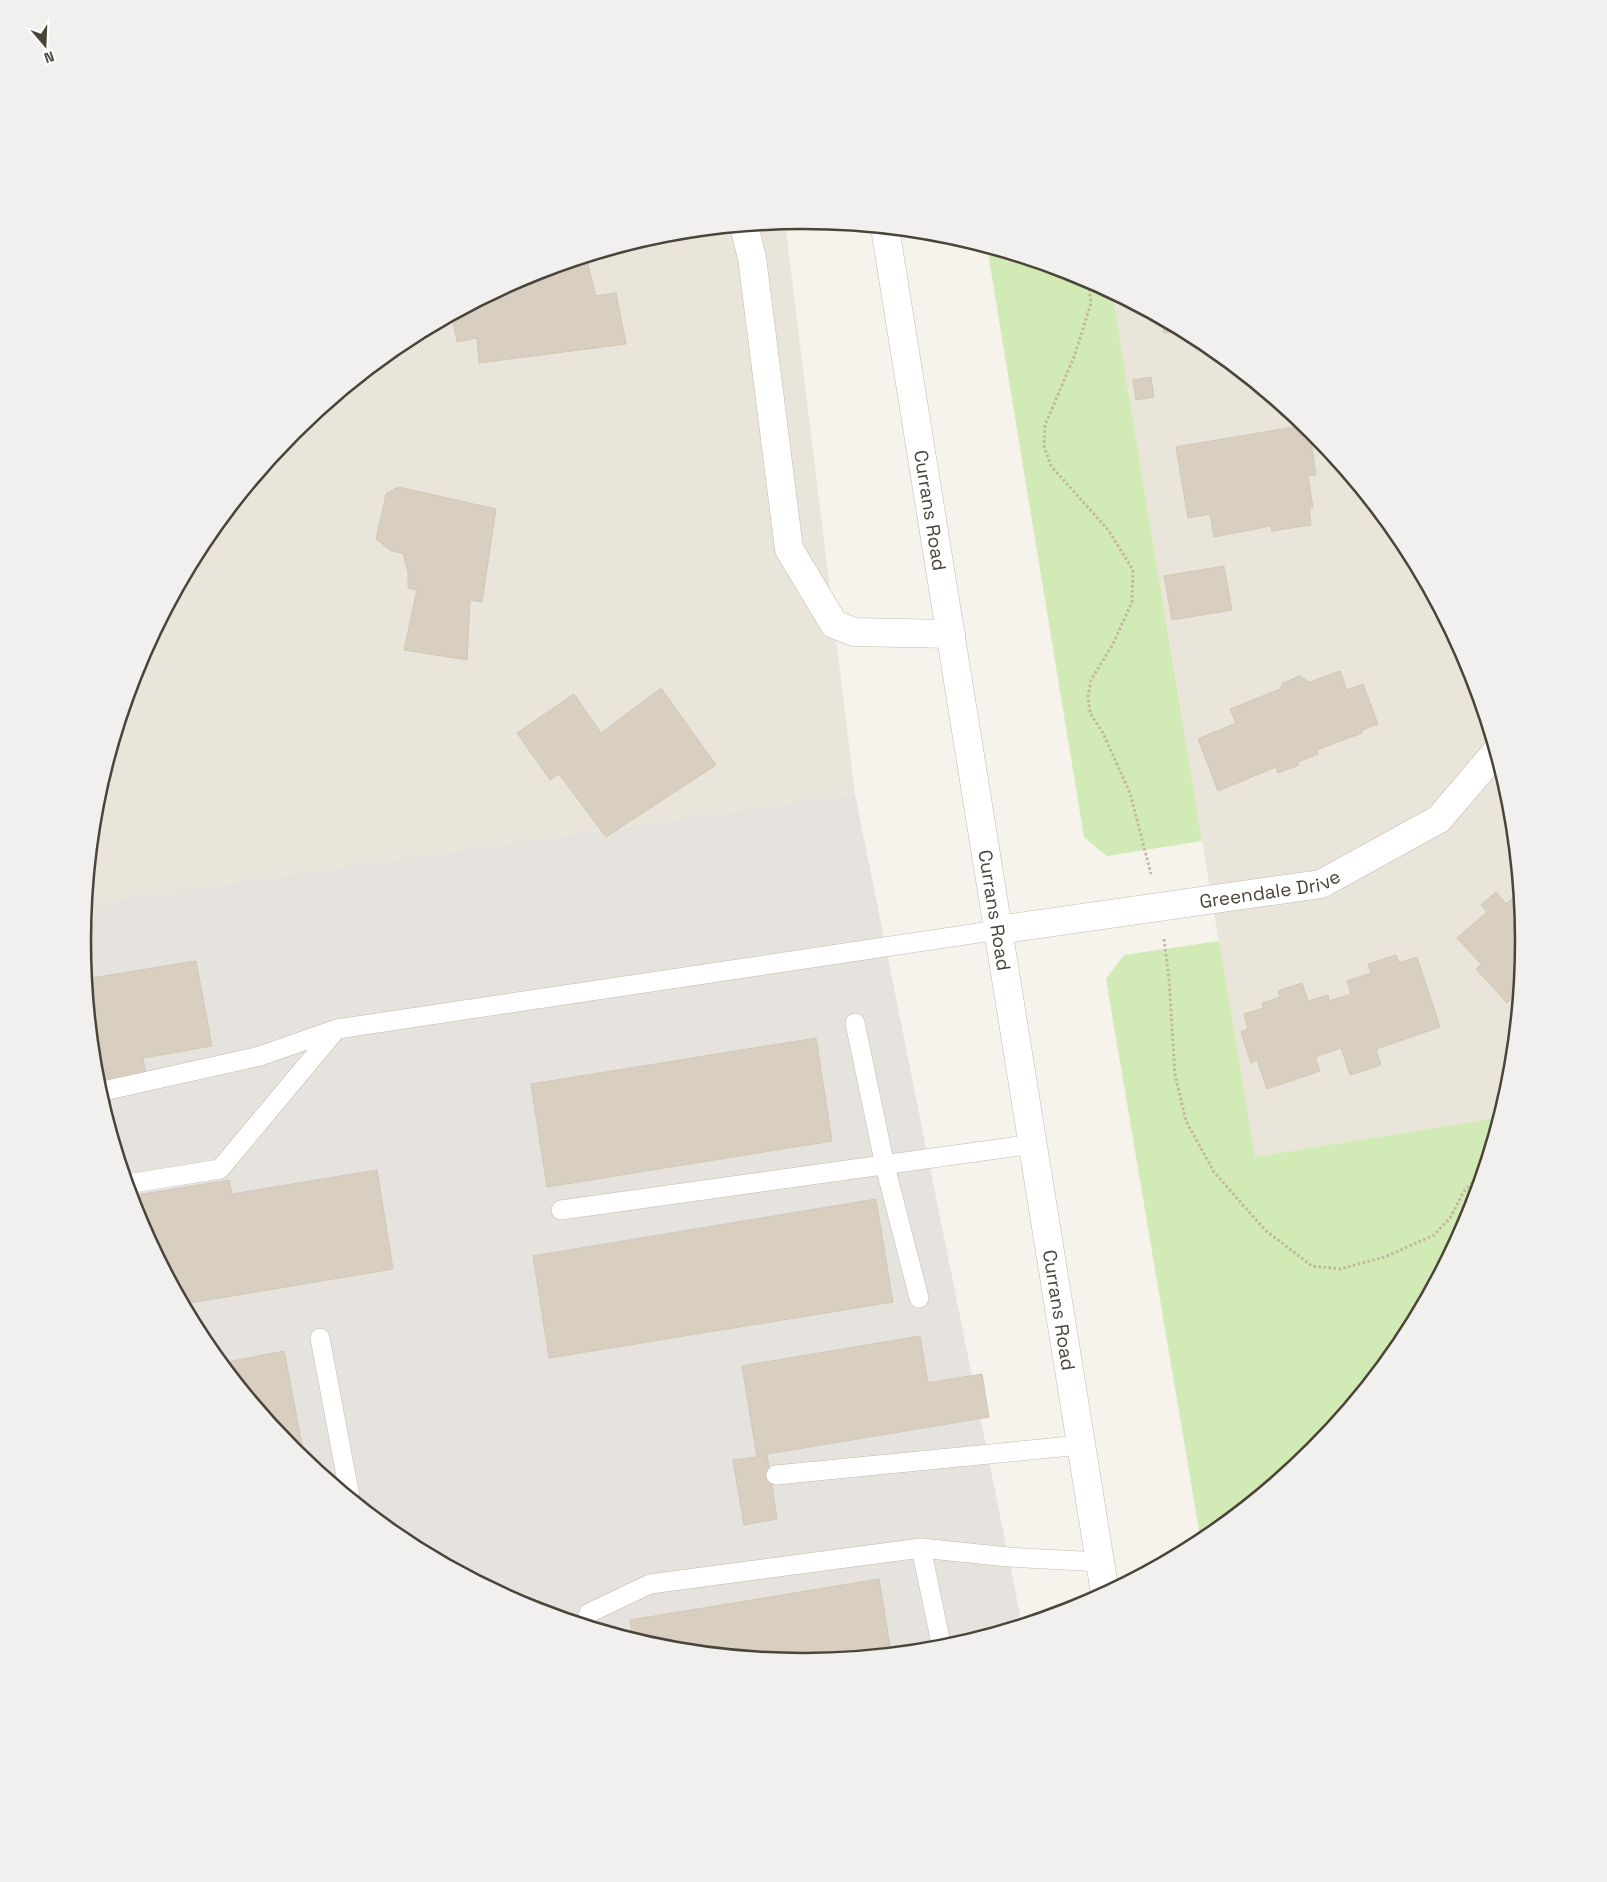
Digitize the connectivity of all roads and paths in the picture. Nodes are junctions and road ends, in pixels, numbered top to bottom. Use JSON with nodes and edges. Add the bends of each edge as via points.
{"nodes":[{"id":1,"x":746,"y":231,"type":"edge"},
{"id":2,"x":886,"y":234,"type":"edge"},
{"id":3,"x":1089,"y":289,"type":"edge"},
{"id":4,"x":951,"y":634,"type":"junction"},
{"id":5,"x":1491,"y":758,"type":"edge"},
{"id":6,"x":1159,"y":907,"type":"junction"},
{"id":7,"x":998,"y":930,"type":"junction"},
{"id":8,"x":855,"y":1023,"type":"dead end"},
{"id":9,"x":337,"y":1029,"type":"junction"},
{"id":10,"x":107,"y":1090,"type":"edge"},
{"id":11,"x":1033,"y":1144,"type":"junction"},
{"id":12,"x":885,"y":1166,"type":"junction"},
{"id":13,"x":1474,"y":1181,"type":"edge"},
{"id":14,"x":134,"y":1183,"type":"edge"},
{"id":15,"x":561,"y":1210,"type":"dead end"},
{"id":16,"x":919,"y":1298,"type":"dead end"},
{"id":17,"x":320,"y":1338,"type":"dead end"},
{"id":18,"x":1081,"y":1445,"type":"junction"},
{"id":19,"x":776,"y":1475,"type":"dead end"},
{"id":20,"x":348,"y":1488,"type":"edge"},
{"id":21,"x":921,"y":1548,"type":"junction"},
{"id":22,"x":1100,"y":1562,"type":"junction"},
{"id":23,"x":1104,"y":1587,"type":"edge"},
{"id":24,"x":587,"y":1619,"type":"edge"},
{"id":25,"x":940,"y":1640,"type":"edge"}],
"edges":[{"from":1,"to":4,"type":"street","via":[[790,549],[834,624],[854,632]]},
{"from":2,"to":4,"type":"street","name":"Currans Road"},
{"from":3,"to":6,"type":"path","via":[[1091,303],[1074,357],[1045,425],[1044,446],[1051,466],[1109,531],[1133,570],[1132,602],[1113,644],[1091,680],[1088,697],[1090,713],[1130,793]]},
{"from":4,"to":7,"type":"street","name":"Currans Road"},
{"from":5,"to":6,"type":"street","name":"Greendale Drive","via":[[1440,819],[1321,884]]},
{"from":6,"to":7,"type":"street","name":"Greendale Drive"},
{"from":6,"to":13,"type":"path","via":[[1169,979],[1175,1076],[1186,1121],[1214,1172],[1265,1230],[1312,1266],[1340,1269],[1385,1257],[1434,1235],[1450,1218],[1464,1191]]},
{"from":7,"to":9,"type":"lane"},
{"from":7,"to":11,"type":"street","name":"Currans Road"},
{"from":8,"to":12,"type":"lane"},
{"from":9,"to":10,"type":"lane","via":[[260,1056]]},
{"from":9,"to":14,"type":"lane","via":[[220,1169]]},
{"from":11,"to":12,"type":"lane"},
{"from":11,"to":18,"type":"street","name":"Currans Road"},
{"from":12,"to":15,"type":"lane"},
{"from":12,"to":16,"type":"lane"},
{"from":17,"to":20,"type":"lane"},
{"from":18,"to":19,"type":"lane"},
{"from":18,"to":22,"type":"street","name":"Currans Road"},
{"from":21,"to":22,"type":"lane"},
{"from":21,"to":24,"type":"lane","via":[[650,1584],[589,1613]]},
{"from":21,"to":25,"type":"lane"},
{"from":22,"to":23,"type":"street","name":"Currans Road"}]}
